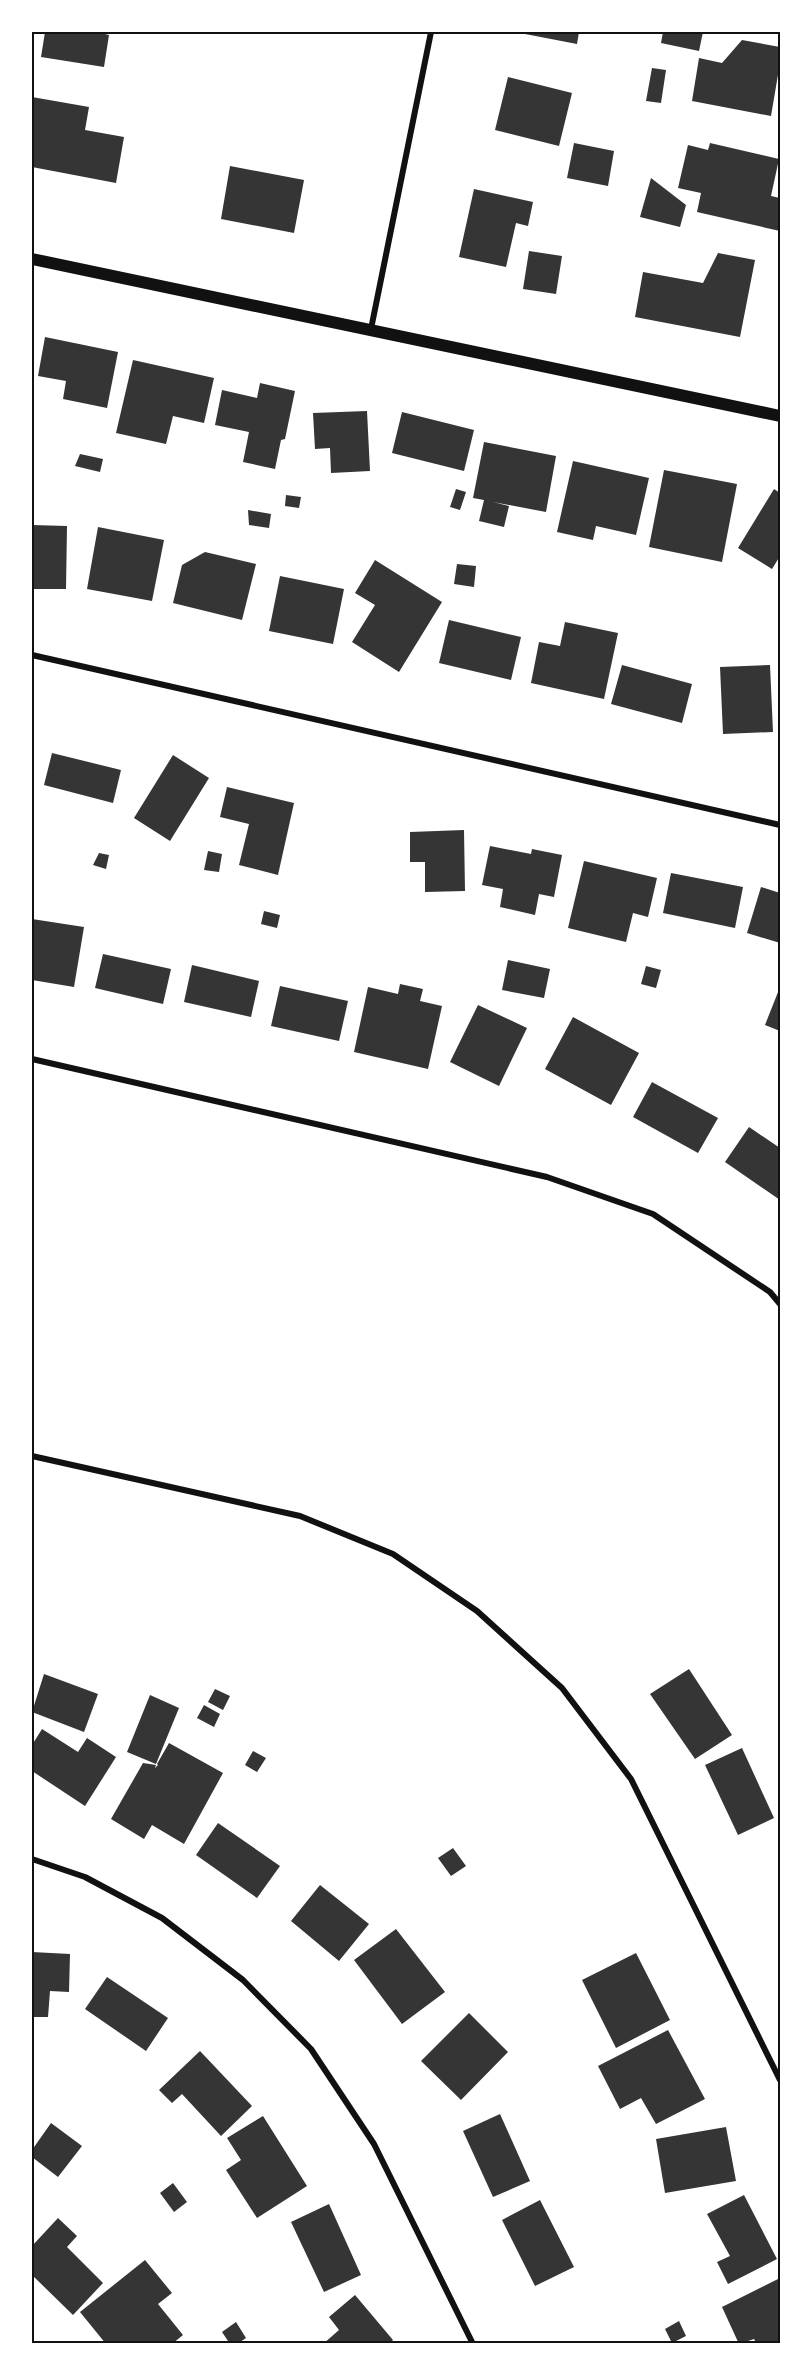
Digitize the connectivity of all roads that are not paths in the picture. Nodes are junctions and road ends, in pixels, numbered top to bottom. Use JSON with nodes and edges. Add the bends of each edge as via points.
{"nodes":[{"id":1,"x":431,"y":32,"type":"edge"},
{"id":2,"x":32,"y":259,"type":"edge"},
{"id":3,"x":371,"y":329,"type":"junction"},
{"id":4,"x":780,"y":416,"type":"edge"},
{"id":5,"x":32,"y":655,"type":"edge"},
{"id":6,"x":780,"y":825,"type":"edge"},
{"id":7,"x":32,"y":1059,"type":"edge"},
{"id":8,"x":780,"y":1304,"type":"edge"},
{"id":9,"x":32,"y":1456,"type":"edge"},
{"id":10,"x":32,"y":1859,"type":"edge"},
{"id":11,"x":780,"y":2080,"type":"edge"},
{"id":12,"x":473,"y":2343,"type":"edge"}],
"edges":[{"from":1,"to":3,"type":"street"},
{"from":2,"to":3,"type":"main road"},
{"from":3,"to":4,"type":"main road"},
{"from":5,"to":6,"type":"street"},
{"from":7,"to":8,"type":"street","via":[[547,1178],[652,1215],[770,1292]]},
{"from":9,"to":11,"type":"street","via":[[300,1516],[393,1554],[477,1611],[562,1688],[631,1779]]},
{"from":10,"to":12,"type":"street","via":[[85,1877],[162,1918],[243,1980],[311,2049],[374,2144]]}]}
